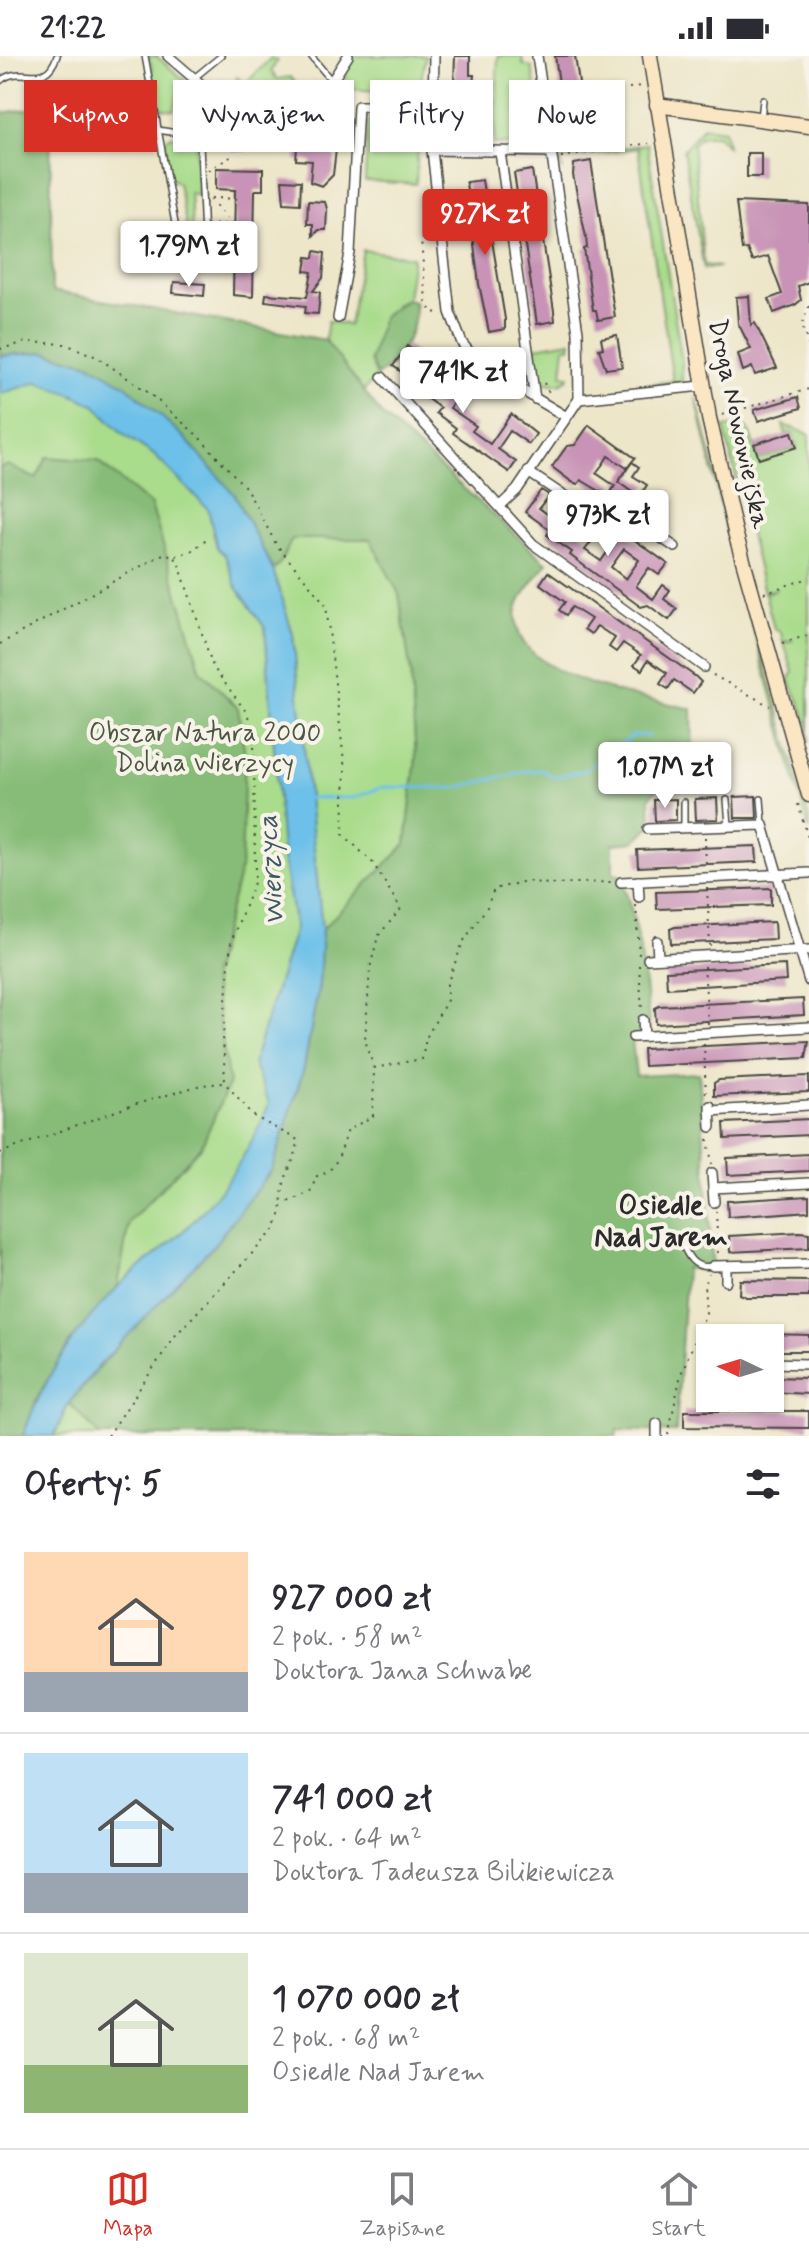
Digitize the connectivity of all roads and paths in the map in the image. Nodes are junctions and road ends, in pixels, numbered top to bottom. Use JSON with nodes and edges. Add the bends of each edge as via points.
{"nodes":[{"id":1,"x":57,"y":56,"type":"edge"},
{"id":2,"x":145,"y":56,"type":"edge"},
{"id":3,"x":168,"y":56,"type":"edge"},
{"id":4,"x":221,"y":56,"type":"edge"},
{"id":5,"x":311,"y":56,"type":"edge"},
{"id":6,"x":348,"y":56,"type":"edge"},
{"id":7,"x":434,"y":56,"type":"edge"},
{"id":8,"x":537,"y":56,"type":"edge"},
{"id":9,"x":650,"y":56,"type":"edge"},
{"id":10,"x":193,"y":78,"type":"junction"},
{"id":11,"x":195,"y":80,"type":"edge"},
{"id":12,"x":331,"y":80,"type":"edge"},
{"id":13,"x":333,"y":80,"type":"edge"},
{"id":14,"x":433,"y":80,"type":"edge"},
{"id":15,"x":0,"y":81,"type":"edge"},
{"id":16,"x":642,"y":86,"type":"dead end"},
{"id":17,"x":629,"y":88,"type":"dead end"},
{"id":18,"x":763,"y":100,"type":"dead end"},
{"id":19,"x":657,"y":105,"type":"junction"},
{"id":20,"x":370,"y":106,"type":"edge"},
{"id":21,"x":761,"y":119,"type":"junction"},
{"id":22,"x":809,"y":126,"type":"edge"},
{"id":23,"x":158,"y":130,"type":"junction"},
{"id":24,"x":173,"y":132,"type":"edge"},
{"id":25,"x":651,"y":142,"type":"dead end"},
{"id":26,"x":200,"y":152,"type":"edge"},
{"id":27,"x":432,"y":152,"type":"edge"},
{"id":28,"x":493,"y":152,"type":"edge"},
{"id":29,"x":500,"y":152,"type":"junction"},
{"id":30,"x":552,"y":155,"type":"junction"},
{"id":31,"x":210,"y":198,"type":"junction"},
{"id":32,"x":241,"y":199,"type":"dead end"},
{"id":33,"x":441,"y":231,"type":"junction"},
{"id":34,"x":809,"y":306,"type":"edge"},
{"id":35,"x":450,"y":312,"type":"junction"},
{"id":36,"x":338,"y":318,"type":"dead end"},
{"id":37,"x":809,"y":346,"type":"edge"},
{"id":38,"x":0,"y":349,"type":"edge"},
{"id":39,"x":382,"y":377,"type":"dead end"},
{"id":40,"x":543,"y":380,"type":"dead end"},
{"id":41,"x":702,"y":386,"type":"junction"},
{"id":42,"x":809,"y":389,"type":"edge"},
{"id":43,"x":535,"y":399,"type":"junction"},
{"id":44,"x":579,"y":399,"type":"junction"},
{"id":45,"x":555,"y":404,"type":"dead end"},
{"id":46,"x":722,"y":415,"type":"dead end"},
{"id":47,"x":565,"y":416,"type":"junction"},
{"id":48,"x":528,"y":472,"type":"junction"},
{"id":49,"x":500,"y":506,"type":"junction"},
{"id":50,"x":210,"y":536,"type":"dead end"},
{"id":51,"x":675,"y":547,"type":"dead end"},
{"id":52,"x":175,"y":557,"type":"junction"},
{"id":53,"x":809,"y":578,"type":"edge"},
{"id":54,"x":763,"y":593,"type":"dead end"},
{"id":55,"x":809,"y":635,"type":"edge"},
{"id":56,"x":782,"y":643,"type":"dead end"},
{"id":57,"x":0,"y":644,"type":"edge"},
{"id":58,"x":704,"y":667,"type":"joint"},
{"id":59,"x":770,"y":706,"type":"dead end"},
{"id":60,"x":809,"y":795,"type":"edge"},
{"id":61,"x":761,"y":799,"type":"dead end"},
{"id":62,"x":727,"y":800,"type":"dead end"},
{"id":63,"x":684,"y":802,"type":"dead end"},
{"id":64,"x":763,"y":825,"type":"junction"},
{"id":65,"x":729,"y":826,"type":"junction"},
{"id":66,"x":704,"y":827,"type":"junction"},
{"id":67,"x":684,"y":828,"type":"junction"},
{"id":68,"x":648,"y":829,"type":"dead end"},
{"id":69,"x":809,"y":873,"type":"edge"},
{"id":70,"x":779,"y":874,"type":"junction"},
{"id":71,"x":707,"y":878,"type":"junction"},
{"id":72,"x":638,"y":881,"type":"junction"},
{"id":73,"x":621,"y":882,"type":"joint"},
{"id":74,"x":639,"y":897,"type":"dead end"},
{"id":75,"x":657,"y":941,"type":"dead end"},
{"id":76,"x":805,"y":950,"type":"edge"},
{"id":77,"x":707,"y":955,"type":"junction"},
{"id":78,"x":809,"y":981,"type":"edge"},
{"id":79,"x":643,"y":1020,"type":"dead end"},
{"id":80,"x":809,"y":1027,"type":"edge"},
{"id":81,"x":706,"y":1033,"type":"junction"},
{"id":82,"x":374,"y":1068,"type":"junction"},
{"id":83,"x":225,"y":1083,"type":"junction"},
{"id":84,"x":809,"y":1105,"type":"edge"},
{"id":85,"x":710,"y":1108,"type":"junction"},
{"id":86,"x":711,"y":1127,"type":"joint"},
{"id":87,"x":0,"y":1153,"type":"edge"},
{"id":88,"x":712,"y":1173,"type":"joint"},
{"id":89,"x":809,"y":1183,"type":"edge"},
{"id":90,"x":713,"y":1188,"type":"junction"},
{"id":91,"x":714,"y":1202,"type":"joint"},
{"id":92,"x":282,"y":1205,"type":"junction"},
{"id":93,"x":678,"y":1235,"type":"dead end"},
{"id":94,"x":809,"y":1264,"type":"edge"},
{"id":95,"x":719,"y":1266,"type":"junction"},
{"id":96,"x":726,"y":1281,"type":"dead end"},
{"id":97,"x":784,"y":1363,"type":"edge"},
{"id":98,"x":809,"y":1364,"type":"edge"},
{"id":99,"x":657,"y":1424,"type":"dead end"},
{"id":100,"x":108,"y":1436,"type":"edge"},
{"id":101,"x":657,"y":1436,"type":"edge"},
{"id":102,"x":668,"y":1436,"type":"edge"}],
"edges":[{"from":1,"to":15,"type":"lane","via":[[45,75],[15,74]]},
{"from":2,"to":23,"type":"lane"},
{"from":3,"to":10,"type":"street"},
{"from":4,"to":10,"type":"lane"},
{"from":5,"to":12,"type":"lane"},
{"from":6,"to":13,"type":"street"},
{"from":7,"to":14,"type":"street"},
{"from":8,"to":30,"type":"street"},
{"from":9,"to":19,"type":"street","name":"Droga Nowowiejska"},
{"from":10,"to":11,"type":"street"},
{"from":16,"to":17,"type":"path"},
{"from":18,"to":21,"type":"lane"},
{"from":19,"to":21,"type":"street"},
{"from":19,"to":41,"type":"street","name":"Droga Nowowiejska"},
{"from":20,"to":36,"type":"street","via":[[358,106],[350,253]]},
{"from":21,"to":22,"type":"street"},
{"from":23,"to":24,"type":"lane"},
{"from":23,"to":26,"type":"lane","via":[[181,257],[199,265],[205,263]]},
{"from":25,"to":30,"type":"path"},
{"from":27,"to":33,"type":"street"},
{"from":28,"to":29,"type":"street"},
{"from":29,"to":30,"type":"street"},
{"from":29,"to":43,"type":"street"},
{"from":30,"to":44,"type":"street","via":[[578,332]]},
{"from":31,"to":31,"type":"path","via":[[205,193],[206,225],[232,224]]},
{"from":31,"to":32,"type":"path"},
{"from":33,"to":35,"type":"street"},
{"from":33,"to":35,"type":"path","via":[[421,240],[426,301],[431,311]]},
{"from":34,"to":37,"type":"path","via":[[802,325]]},
{"from":35,"to":43,"type":"street","via":[[462,343],[480,365]]},
{"from":38,"to":82,"type":"path","via":[[27,342],[65,344],[97,357],[149,393],[246,488],[276,544],[326,605],[345,770],[343,834],[373,863],[401,909],[378,936],[370,968],[365,1040]]},
{"from":39,"to":49,"type":"street"},
{"from":40,"to":45,"type":"path"},
{"from":41,"to":44,"type":"street"},
{"from":41,"to":60,"type":"street","name":"Droga Nowowiejska","via":[[735,532]]},
{"from":42,"to":46,"type":"path"},
{"from":43,"to":47,"type":"street"},
{"from":44,"to":47,"type":"street"},
{"from":47,"to":48,"type":"street"},
{"from":48,"to":49,"type":"street"},
{"from":48,"to":51,"type":"street","via":[[564,496],[631,518]]},
{"from":49,"to":58,"type":"street","via":[[533,544]]},
{"from":50,"to":52,"type":"path"},
{"from":52,"to":57,"type":"path","via":[[165,553]]},
{"from":52,"to":83,"type":"path","via":[[213,667],[247,713],[254,735],[255,880],[231,942],[223,1034]]},
{"from":53,"to":54,"type":"path"},
{"from":55,"to":56,"type":"path"},
{"from":58,"to":59,"type":"path"},
{"from":61,"to":64,"type":"lane"},
{"from":62,"to":65,"type":"lane"},
{"from":63,"to":67,"type":"lane"},
{"from":64,"to":65,"type":"street"},
{"from":64,"to":70,"type":"street"},
{"from":65,"to":66,"type":"street"},
{"from":66,"to":67,"type":"street"},
{"from":66,"to":71,"type":"path"},
{"from":67,"to":68,"type":"street"},
{"from":69,"to":70,"type":"street"},
{"from":70,"to":71,"type":"street"},
{"from":70,"to":76,"type":"street"},
{"from":71,"to":72,"type":"street"},
{"from":71,"to":77,"type":"path"},
{"from":72,"to":73,"type":"street"},
{"from":72,"to":74,"type":"street"},
{"from":73,"to":82,"type":"path","via":[[526,881],[494,889],[463,942],[447,984],[447,1000],[426,1038],[422,1059]]},
{"from":75,"to":77,"type":"street","via":[[653,958]]},
{"from":76,"to":77,"type":"street"},
{"from":76,"to":78,"type":"street"},
{"from":77,"to":81,"type":"path"},
{"from":79,"to":81,"type":"street","via":[[638,1037]]},
{"from":80,"to":81,"type":"street"},
{"from":81,"to":85,"type":"path"},
{"from":82,"to":92,"type":"path","via":[[373,1116],[348,1130],[335,1166],[317,1176],[310,1192]]},
{"from":83,"to":87,"type":"path","via":[[130,1106]]},
{"from":83,"to":92,"type":"path","via":[[255,1117],[298,1140]]},
{"from":84,"to":85,"type":"street"},
{"from":85,"to":86,"type":"street"},
{"from":86,"to":88,"type":"path"},
{"from":88,"to":90,"type":"street"},
{"from":89,"to":90,"type":"street"},
{"from":90,"to":91,"type":"street"},
{"from":91,"to":95,"type":"path"},
{"from":92,"to":100,"type":"path","via":[[274,1230],[174,1337]]},
{"from":93,"to":95,"type":"lane","via":[[692,1263]]},
{"from":94,"to":95,"type":"street"},
{"from":95,"to":96,"type":"street"},
{"from":95,"to":102,"type":"path","via":[[704,1284],[706,1313],[681,1374]]},
{"from":97,"to":98,"type":"street"},
{"from":99,"to":101,"type":"street"}]}
